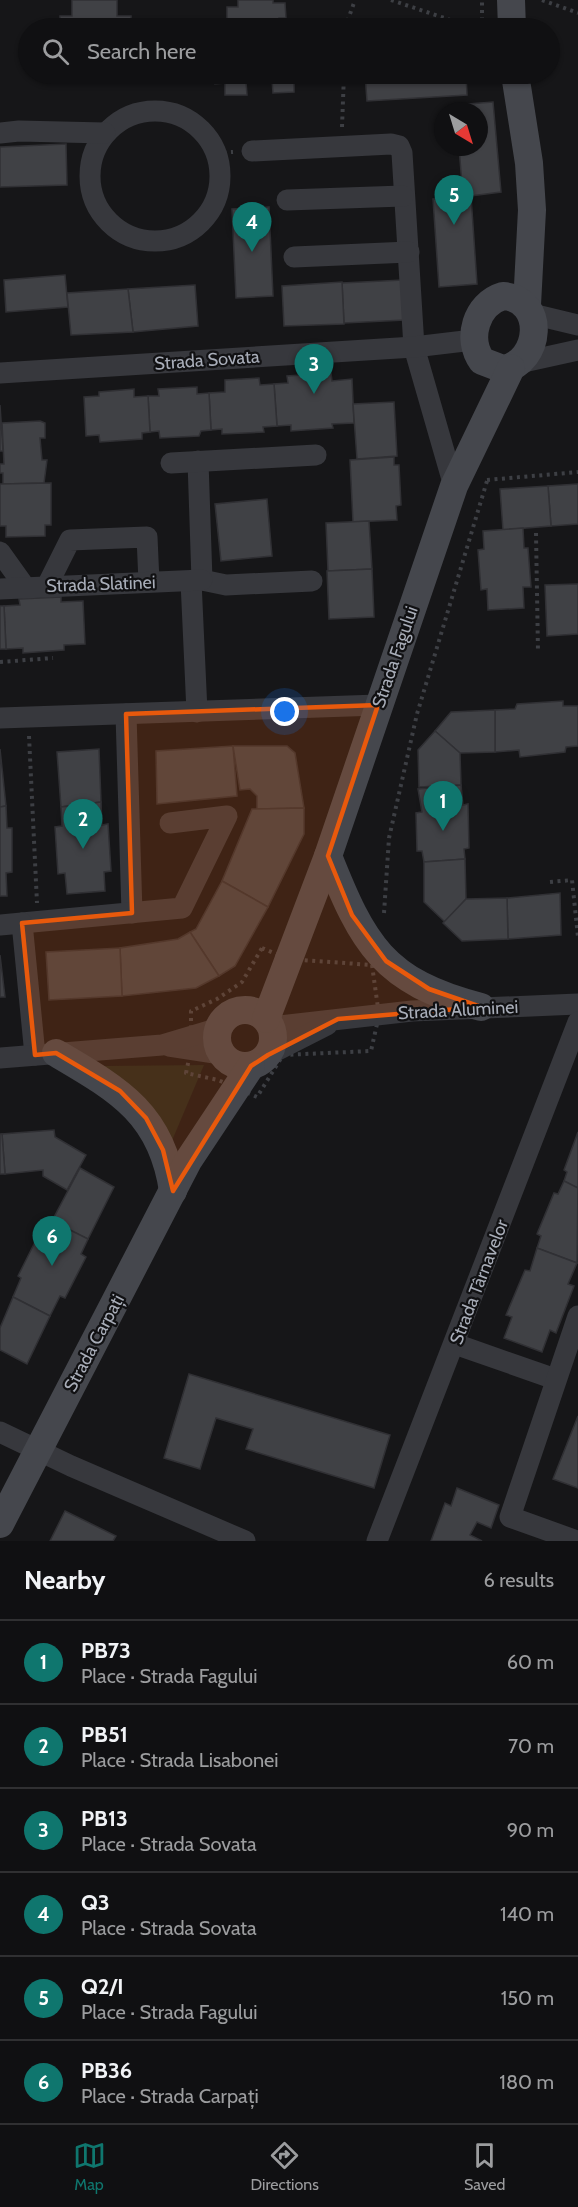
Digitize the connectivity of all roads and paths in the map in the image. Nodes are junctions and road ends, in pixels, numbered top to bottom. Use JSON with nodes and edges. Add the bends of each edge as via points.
{"nodes":[{"id":1,"x":355,"y":0,"type":"edge"},
{"id":2,"x":392,"y":0,"type":"edge"},
{"id":3,"x":482,"y":0,"type":"edge"},
{"id":4,"x":542,"y":0,"type":"edge"},
{"id":5,"x":578,"y":13,"type":"edge"},
{"id":6,"x":349,"y":18,"type":"edge"},
{"id":7,"x":445,"y":18,"type":"edge"},
{"id":8,"x":482,"y":18,"type":"edge"},
{"id":9,"x":344,"y":84,"type":"edge"},
{"id":10,"x":517,"y":84,"type":"edge"},
{"id":11,"x":0,"y":133,"type":"edge"},
{"id":12,"x":105,"y":133,"type":"junction"},
{"id":13,"x":342,"y":146,"type":"junction"},
{"id":14,"x":252,"y":151,"type":"dead end"},
{"id":15,"x":404,"y":196,"type":"junction"},
{"id":16,"x":287,"y":201,"type":"dead end"},
{"id":17,"x":529,"y":250,"type":"junction"},
{"id":18,"x":408,"y":252,"type":"junction"},
{"id":19,"x":294,"y":257,"type":"dead end"},
{"id":20,"x":494,"y":299,"type":"junction"},
{"id":21,"x":529,"y":310,"type":"junction"},
{"id":22,"x":578,"y":325,"type":"edge"},
{"id":23,"x":414,"y":347,"type":"junction"},
{"id":24,"x":477,"y":350,"type":"junction"},
{"id":25,"x":578,"y":350,"type":"edge"},
{"id":26,"x":515,"y":366,"type":"junction"},
{"id":27,"x":0,"y":373,"type":"edge"},
{"id":28,"x":439,"y":433,"type":"junction"},
{"id":29,"x":479,"y":453,"type":"junction"},
{"id":30,"x":316,"y":455,"type":"dead end"},
{"id":31,"x":198,"y":461,"type":"junction"},
{"id":32,"x":171,"y":463,"type":"dead end"},
{"id":33,"x":578,"y":471,"type":"edge"},
{"id":34,"x":487,"y":480,"type":"junction"},
{"id":35,"x":454,"y":486,"type":"junction"},
{"id":36,"x":536,"y":533,"type":"dead end"},
{"id":37,"x":0,"y":552,"type":"edge"},
{"id":38,"x":196,"y":580,"type":"junction"},
{"id":39,"x":312,"y":581,"type":"dead end"},
{"id":40,"x":149,"y":582,"type":"junction"},
{"id":41,"x":47,"y":586,"type":"junction"},
{"id":42,"x":25,"y":587,"type":"junction"},
{"id":43,"x":0,"y":589,"type":"edge"},
{"id":44,"x":538,"y":652,"type":"dead end"},
{"id":45,"x":53,"y":658,"type":"dead end"},
{"id":46,"x":0,"y":662,"type":"edge"},
{"id":47,"x":378,"y":705,"type":"junction"},
{"id":48,"x":197,"y":712,"type":"junction"},
{"id":49,"x":126,"y":714,"type":"junction"},
{"id":50,"x":28,"y":717,"type":"junction"},
{"id":51,"x":0,"y":718,"type":"edge"},
{"id":52,"x":170,"y":823,"type":"dead end"},
{"id":53,"x":323,"y":867,"type":"junction"},
{"id":54,"x":550,"y":882,"type":"dead end"},
{"id":55,"x":132,"y":913,"type":"junction"},
{"id":56,"x":384,"y":914,"type":"dead end"},
{"id":57,"x":30,"y":923,"type":"junction"},
{"id":58,"x":0,"y":925,"type":"edge"},
{"id":59,"x":578,"y":937,"type":"edge"},
{"id":60,"x":578,"y":1004,"type":"edge"},
{"id":61,"x":481,"y":1007,"type":"junction"},
{"id":62,"x":261,"y":1018,"type":"junction"},
{"id":63,"x":338,"y":1019,"type":"junction"},
{"id":64,"x":578,"y":1022,"type":"edge"},
{"id":65,"x":237,"y":1052,"type":"junction"},
{"id":66,"x":46,"y":1054,"type":"junction"},
{"id":67,"x":0,"y":1058,"type":"edge"},
{"id":68,"x":173,"y":1191,"type":"junction"},
{"id":69,"x":578,"y":1316,"type":"edge"},
{"id":70,"x":455,"y":1344,"type":"junction"},
{"id":71,"x":555,"y":1379,"type":"junction"},
{"id":72,"x":0,"y":1432,"type":"edge"},
{"id":73,"x":37,"y":1450,"type":"junction"},
{"id":74,"x":0,"y":1524,"type":"edge"},
{"id":75,"x":245,"y":1541,"type":"edge"},
{"id":76,"x":377,"y":1541,"type":"edge"},
{"id":77,"x":577,"y":1541,"type":"edge"}],
"edges":[{"from":1,"to":6,"type":"path"},
{"from":2,"to":7,"type":"path"},
{"from":3,"to":8,"type":"path"},
{"from":4,"to":5,"type":"path"},
{"from":9,"to":13,"type":"path"},
{"from":10,"to":17,"type":"street","via":[[529,163]]},
{"from":11,"to":12,"type":"street"},
{"from":12,"to":12,"type":"street","via":[[122,119],[142,112],[164,111],[184,117],[202,129],[221,167],[220,189],[199,226],[181,237],[159,242],[137,240],[117,230],[92,195],[90,173],[94,152]]},
{"from":13,"to":14,"type":"street"},
{"from":13,"to":15,"type":"street","via":[[399,146]]},
{"from":15,"to":16,"type":"street"},
{"from":15,"to":18,"type":"street"},
{"from":17,"to":20,"type":"street","name":"Strada Fagului"},
{"from":17,"to":21,"type":"street","name":"Strada Fagului"},
{"from":18,"to":19,"type":"street"},
{"from":18,"to":23,"type":"street"},
{"from":20,"to":21,"type":"street","via":[[512,297]]},
{"from":20,"to":24,"type":"street","name":"Strada Fagului","via":[[482,310]]},
{"from":21,"to":22,"type":"street"},
{"from":21,"to":26,"type":"street","name":"Strada Fagului","via":[[530,348]]},
{"from":23,"to":24,"type":"street","name":"Strada Sovata"},
{"from":23,"to":27,"type":"street","name":"Strada Sovata"},
{"from":23,"to":28,"type":"street"},
{"from":24,"to":26,"type":"street","via":[[495,368]]},
{"from":24,"to":29,"type":"street","name":"Strada Fagului"},
{"from":25,"to":26,"type":"street"},
{"from":26,"to":29,"type":"street","name":"Strada Fagului"},
{"from":28,"to":29,"type":"street"},
{"from":28,"to":35,"type":"street"},
{"from":29,"to":34,"type":"path"},
{"from":29,"to":35,"type":"street","name":"Strada Fagului"},
{"from":30,"to":31,"type":"street"},
{"from":31,"to":32,"type":"street"},
{"from":31,"to":38,"type":"street"},
{"from":33,"to":34,"type":"path"},
{"from":34,"to":56,"type":"path","via":[[417,714],[389,838]]},
{"from":35,"to":47,"type":"street","name":"Strada Fagului"},
{"from":36,"to":44,"type":"path"},
{"from":37,"to":42,"type":"street"},
{"from":38,"to":39,"type":"street","name":"Strada Slatinei","via":[[226,585]]},
{"from":38,"to":40,"type":"street","name":"Strada Slatinei"},
{"from":38,"to":48,"type":"street"},
{"from":40,"to":41,"type":"street","name":"Strada Slatinei"},
{"from":40,"to":41,"type":"street","via":[[147,537],[70,540]]},
{"from":41,"to":42,"type":"street","name":"Strada Slatinei"},
{"from":42,"to":43,"type":"street","name":"Strada Slatinei"},
{"from":45,"to":46,"type":"path"},
{"from":47,"to":48,"type":"street"},
{"from":47,"to":53,"type":"street","name":"Strada Fagului"},
{"from":48,"to":49,"type":"street"},
{"from":49,"to":50,"type":"street"},
{"from":49,"to":55,"type":"street"},
{"from":50,"to":51,"type":"street"},
{"from":50,"to":57,"type":"path"},
{"from":52,"to":55,"type":"street","via":[[227,816],[182,908]]},
{"from":53,"to":61,"type":"street","via":[[352,915],[400,974]]},
{"from":53,"to":62,"type":"street","name":"Strada Fagului"},
{"from":54,"to":59,"type":"path","via":[[572,880]]},
{"from":55,"to":57,"type":"street"},
{"from":57,"to":58,"type":"street"},
{"from":57,"to":66,"type":"street"},
{"from":60,"to":61,"type":"street","name":"Strada Aluminei"},
{"from":61,"to":63,"type":"street","name":"Strada Aluminei"},
{"from":62,"to":63,"type":"street","name":"Strada Aluminei"},
{"from":62,"to":65,"type":"street","name":"Strada Fagului","via":[[273,1041]]},
{"from":62,"to":65,"type":"street","name":"Strada Fagului","via":[[228,1016]]},
{"from":63,"to":65,"type":"street","name":"Strada Aluminei"},
{"from":64,"to":70,"type":"street","name":"Strada Târnavelor"},
{"from":65,"to":66,"type":"street","name":"Strada Aluminei","via":[[162,1045]]},
{"from":65,"to":68,"type":"street","name":"Strada Carpați"},
{"from":66,"to":67,"type":"street","name":"Strada Aluminei"},
{"from":66,"to":68,"type":"street","via":[[120,1091],[146,1118],[170,1168]]},
{"from":68,"to":73,"type":"street","name":"Strada Carpați"},
{"from":69,"to":71,"type":"street"},
{"from":70,"to":71,"type":"street"},
{"from":70,"to":76,"type":"street","name":"Strada Târnavelor"},
{"from":71,"to":77,"type":"street","via":[[510,1517]]},
{"from":72,"to":73,"type":"street"},
{"from":73,"to":74,"type":"street","name":"Strada Carpați"},
{"from":73,"to":75,"type":"street"}]}
